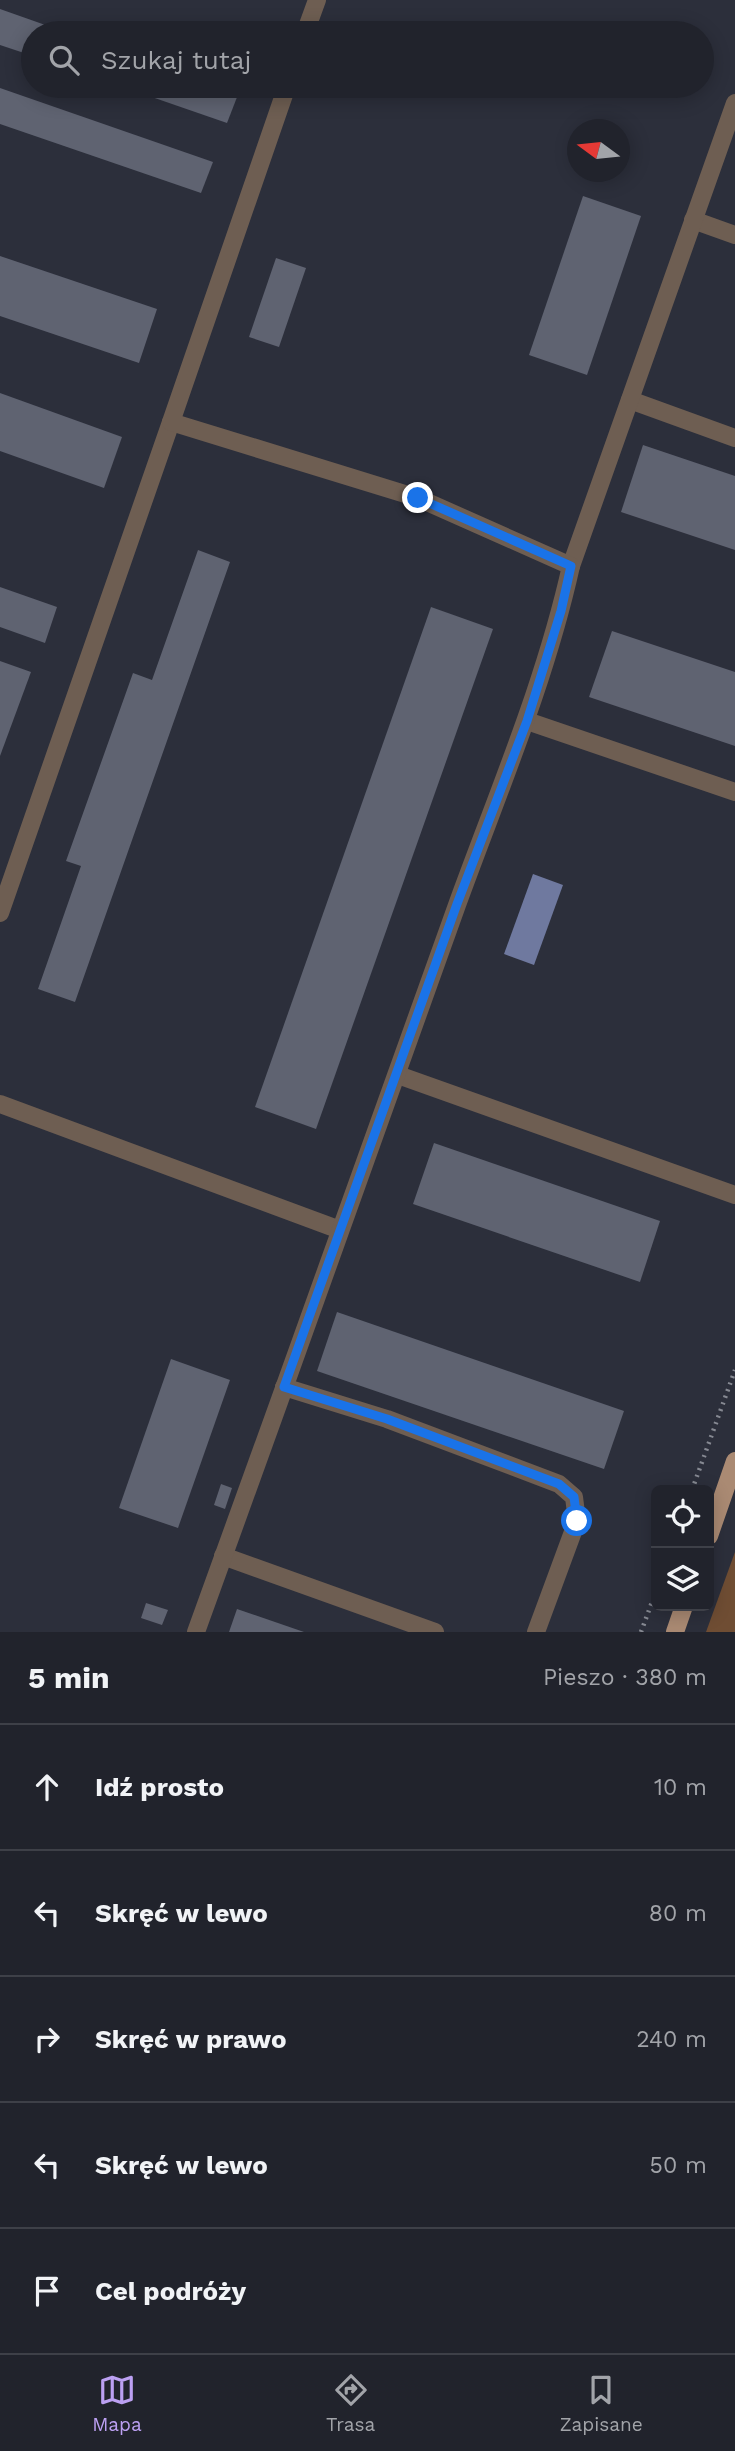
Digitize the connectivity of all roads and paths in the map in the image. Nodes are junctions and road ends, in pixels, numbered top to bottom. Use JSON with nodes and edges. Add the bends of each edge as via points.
{"nodes":[{"id":1,"x":317,"y":0,"type":"edge"},
{"id":2,"x":309,"y":21,"type":"edge"},
{"id":3,"x":283,"y":98,"type":"edge"},
{"id":4,"x":735,"y":103,"type":"edge"},
{"id":5,"x":693,"y":220,"type":"junction"},
{"id":6,"x":735,"y":235,"type":"edge"},
{"id":7,"x":630,"y":400,"type":"junction"},
{"id":8,"x":171,"y":422,"type":"junction"},
{"id":9,"x":735,"y":438,"type":"edge"},
{"id":10,"x":571,"y":566,"type":"junction"},
{"id":11,"x":527,"y":721,"type":"junction"},
{"id":12,"x":735,"y":792,"type":"edge"},
{"id":13,"x":0,"y":913,"type":"edge"},
{"id":14,"x":398,"y":1075,"type":"junction"},
{"id":15,"x":0,"y":1104,"type":"edge"},
{"id":16,"x":735,"y":1195,"type":"edge"},
{"id":17,"x":340,"y":1230,"type":"junction"},
{"id":18,"x":735,"y":1370,"type":"edge"},
{"id":19,"x":284,"y":1387,"type":"junction"},
{"id":20,"x":735,"y":1461,"type":"edge"},
{"id":21,"x":694,"y":1485,"type":"edge"},
{"id":22,"x":714,"y":1522,"type":"edge"},
{"id":23,"x":223,"y":1556,"type":"junction"},
{"id":24,"x":651,"y":1605,"type":"edge"},
{"id":25,"x":682,"y":1611,"type":"edge"},
{"id":26,"x":196,"y":1632,"type":"edge"},
{"id":27,"x":435,"y":1632,"type":"edge"},
{"id":28,"x":536,"y":1632,"type":"edge"},
{"id":29,"x":641,"y":1632,"type":"edge"},
{"id":30,"x":675,"y":1632,"type":"edge"}],
"edges":[{"from":1,"to":2,"type":"lane"},
{"from":3,"to":8,"type":"lane"},
{"from":4,"to":5,"type":"lane"},
{"from":5,"to":6,"type":"lane"},
{"from":5,"to":7,"type":"lane"},
{"from":7,"to":9,"type":"lane"},
{"from":7,"to":10,"type":"lane"},
{"from":8,"to":10,"type":"lane","via":[[418,498]]},
{"from":8,"to":13,"type":"lane"},
{"from":10,"to":11,"type":"lane"},
{"from":11,"to":12,"type":"lane"},
{"from":11,"to":14,"type":"lane"},
{"from":14,"to":16,"type":"lane"},
{"from":14,"to":17,"type":"lane"},
{"from":15,"to":17,"type":"lane"},
{"from":17,"to":19,"type":"lane"},
{"from":18,"to":21,"type":"path"},
{"from":19,"to":23,"type":"lane"},
{"from":19,"to":28,"type":"lane","via":[[387,1419],[559,1484],[574,1497],[577,1521]]},
{"from":20,"to":22,"type":"main road"},
{"from":23,"to":26,"type":"lane"},
{"from":23,"to":27,"type":"lane"},
{"from":24,"to":29,"type":"path"},
{"from":25,"to":30,"type":"main road"}]}
